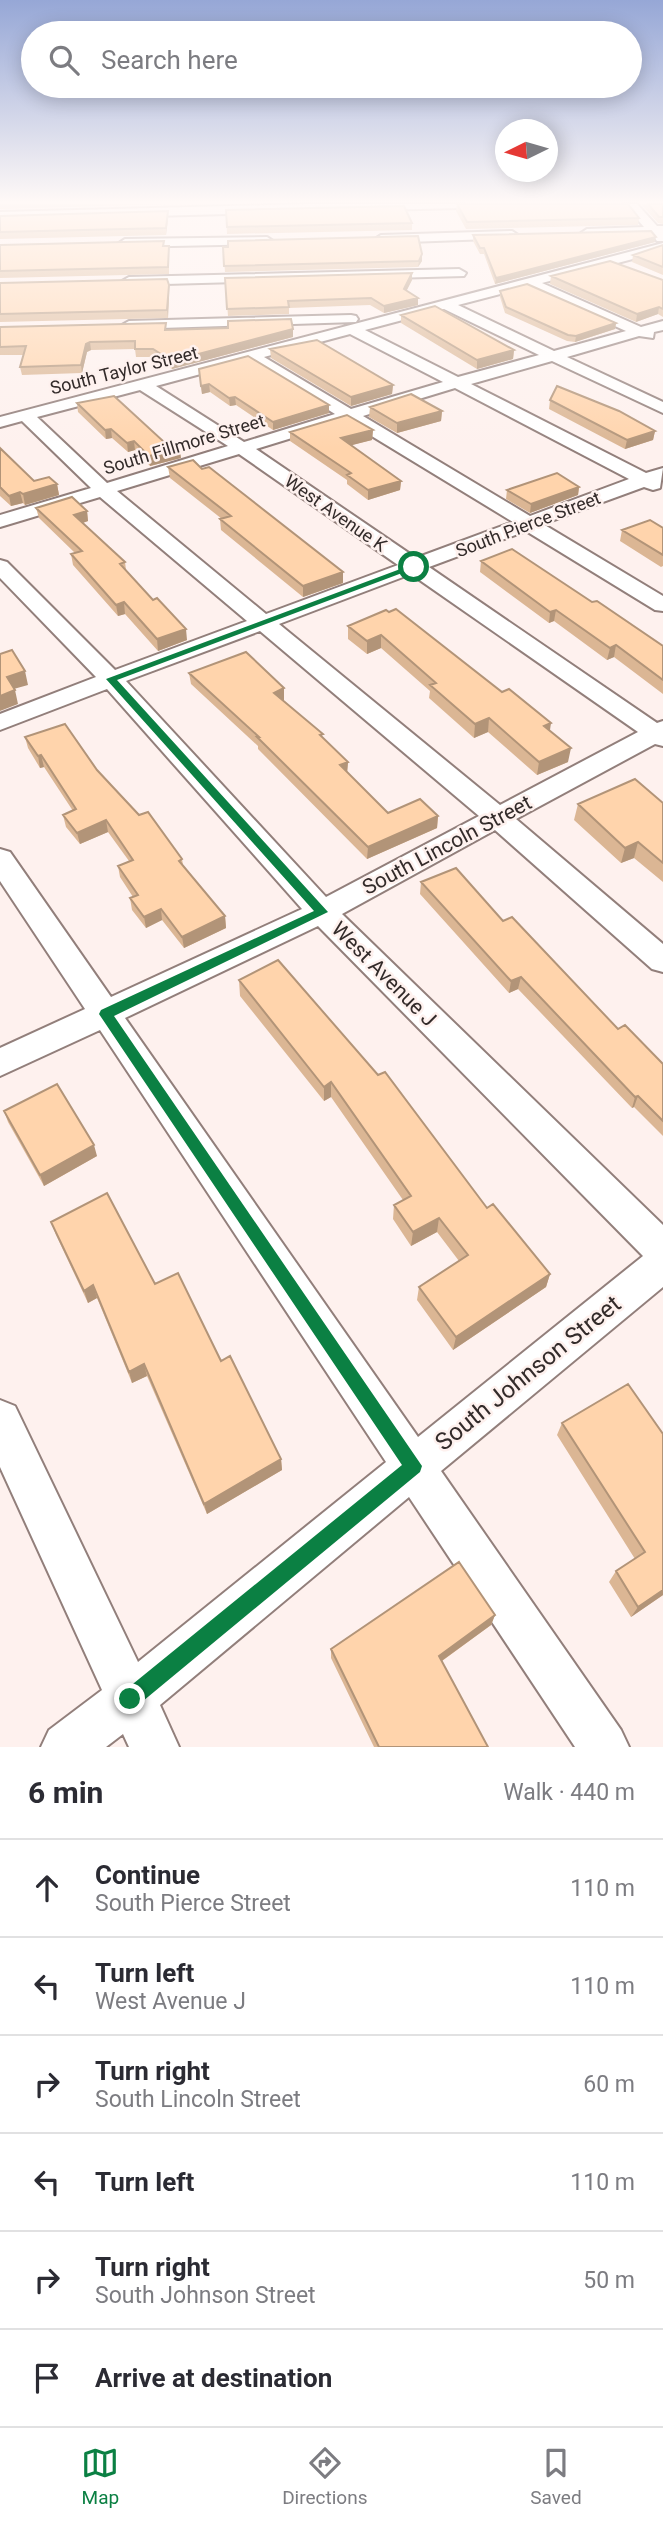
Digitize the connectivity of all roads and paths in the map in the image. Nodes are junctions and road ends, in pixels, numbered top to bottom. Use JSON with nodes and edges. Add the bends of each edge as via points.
{"nodes":[{"id":1,"x":464,"y":286,"type":"edge"},
{"id":2,"x":526,"y":286,"type":"edge"},
{"id":3,"x":535,"y":286,"type":"edge"},
{"id":4,"x":470,"y":299,"type":"junction"},
{"id":5,"x":446,"y":305,"type":"junction"},
{"id":6,"x":398,"y":318,"type":"junction"},
{"id":7,"x":663,"y":325,"type":"edge"},
{"id":8,"x":111,"y":326,"type":"edge"},
{"id":9,"x":354,"y":330,"type":"junction"},
{"id":10,"x":642,"y":332,"type":"junction"},
{"id":11,"x":663,"y":341,"type":"edge"},
{"id":12,"x":551,"y":355,"type":"junction"},
{"id":13,"x":253,"y":357,"type":"junction"},
{"id":14,"x":456,"y":383,"type":"junction"},
{"id":15,"x":145,"y":386,"type":"junction"},
{"id":16,"x":663,"y":408,"type":"edge"},
{"id":17,"x":25,"y":415,"type":"junction"},
{"id":18,"x":350,"y":415,"type":"junction"},
{"id":19,"x":0,"y":422,"type":"edge"},
{"id":20,"x":242,"y":448,"type":"junction"},
{"id":21,"x":657,"y":481,"type":"edge"},
{"id":22,"x":104,"y":490,"type":"junction"},
{"id":23,"x":0,"y":522,"type":"edge"},
{"id":24,"x":530,"y":523,"type":"junction"},
{"id":25,"x":0,"y":566,"type":"edge"},
{"id":26,"x":414,"y":567,"type":"junction"},
{"id":27,"x":663,"y":606,"type":"edge"},
{"id":28,"x":263,"y":623,"type":"junction"},
{"id":29,"x":111,"y":679,"type":"junction"},
{"id":30,"x":0,"y":723,"type":"edge"},
{"id":31,"x":661,"y":734,"type":"edge"},
{"id":32,"x":498,"y":818,"type":"junction"},
{"id":33,"x":0,"y":859,"type":"edge"},
{"id":34,"x":322,"y":912,"type":"junction"},
{"id":35,"x":663,"y":961,"type":"edge"},
{"id":36,"x":106,"y":1014,"type":"junction"},
{"id":37,"x":0,"y":1063,"type":"edge"},
{"id":38,"x":663,"y":1250,"type":"edge"},
{"id":39,"x":663,"y":1263,"type":"edge"},
{"id":40,"x":0,"y":1421,"type":"edge"},
{"id":41,"x":414,"y":1466,"type":"junction"},
{"id":42,"x":130,"y":1699,"type":"junction"},
{"id":43,"x":66,"y":1747,"type":"edge"},
{"id":44,"x":154,"y":1747,"type":"edge"},
{"id":45,"x":604,"y":1747,"type":"edge"}],
"edges":[{"from":1,"to":4,"type":"street"},
{"from":2,"to":4,"type":"street","name":"South Taylor Street"},
{"from":3,"to":10,"type":"street"},
{"from":4,"to":5,"type":"street","name":"South Taylor Street"},
{"from":5,"to":6,"type":"street","name":"South Taylor Street"},
{"from":5,"to":12,"type":"street"},
{"from":6,"to":8,"type":"street","via":[[195,318]]},
{"from":6,"to":9,"type":"street","name":"South Taylor Street"},
{"from":7,"to":10,"type":"street","name":"South Fillmore Street"},
{"from":9,"to":13,"type":"street","name":"South Taylor Street"},
{"from":9,"to":14,"type":"street"},
{"from":10,"to":11,"type":"street"},
{"from":10,"to":12,"type":"street","name":"South Fillmore Street"},
{"from":12,"to":14,"type":"street","name":"South Fillmore Street"},
{"from":12,"to":16,"type":"street"},
{"from":13,"to":15,"type":"street","name":"South Taylor Street"},
{"from":13,"to":18,"type":"street"},
{"from":14,"to":18,"type":"street","name":"South Fillmore Street"},
{"from":14,"to":21,"type":"street"},
{"from":15,"to":17,"type":"street","name":"South Taylor Street"},
{"from":15,"to":20,"type":"street","name":"West Avenue K"},
{"from":17,"to":19,"type":"street","name":"South Taylor Street"},
{"from":17,"to":22,"type":"street"},
{"from":18,"to":20,"type":"street","name":"South Fillmore Street"},
{"from":18,"to":24,"type":"street"},
{"from":20,"to":22,"type":"street","name":"South Fillmore Street"},
{"from":20,"to":26,"type":"street","name":"West Avenue K"},
{"from":21,"to":24,"type":"street","name":"South Pierce Street"},
{"from":22,"to":23,"type":"street","name":"South Fillmore Street"},
{"from":22,"to":28,"type":"street"},
{"from":24,"to":26,"type":"street","name":"South Pierce Street"},
{"from":24,"to":27,"type":"street"},
{"from":25,"to":29,"type":"street","name":"West Avenue J"},
{"from":26,"to":28,"type":"street","name":"South Pierce Street"},
{"from":26,"to":31,"type":"street","name":"West Avenue K"},
{"from":28,"to":29,"type":"street","name":"South Pierce Street"},
{"from":28,"to":32,"type":"street"},
{"from":29,"to":30,"type":"street","name":"South Pierce Street"},
{"from":29,"to":34,"type":"street","name":"West Avenue J"},
{"from":31,"to":32,"type":"street","name":"South Lincoln Street"},
{"from":32,"to":34,"type":"street","name":"South Lincoln Street"},
{"from":32,"to":35,"type":"street"},
{"from":33,"to":36,"type":"street"},
{"from":34,"to":36,"type":"street","name":"South Lincoln Street"},
{"from":34,"to":38,"type":"street","name":"West Avenue J"},
{"from":36,"to":37,"type":"street","name":"South Lincoln Street"},
{"from":36,"to":41,"type":"street"},
{"from":39,"to":41,"type":"street","name":"South Johnson Street"},
{"from":40,"to":42,"type":"street"},
{"from":41,"to":42,"type":"street","name":"South Johnson Street"},
{"from":41,"to":45,"type":"street"},
{"from":42,"to":43,"type":"street","name":"South Johnson Street"},
{"from":42,"to":44,"type":"street"}]}
